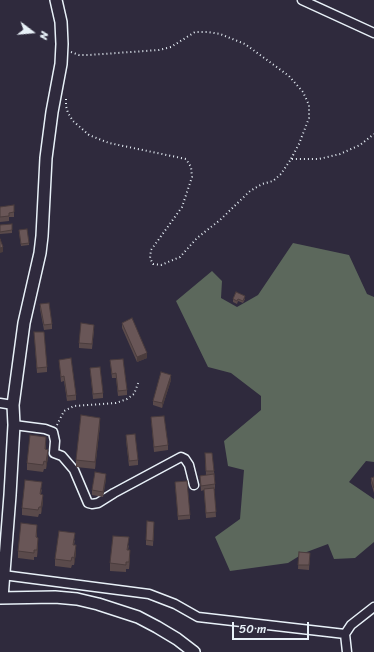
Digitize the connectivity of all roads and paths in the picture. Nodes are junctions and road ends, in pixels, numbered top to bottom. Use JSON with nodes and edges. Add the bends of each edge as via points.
{"nodes":[{"id":1,"x":56,"y":0,"type":"edge"},
{"id":2,"x":302,"y":0,"type":"edge"},
{"id":3,"x":374,"y":33,"type":"edge"},
{"id":4,"x":73,"y":58,"type":"dead end"},
{"id":5,"x":66,"y":96,"type":"dead end"},
{"id":6,"x":374,"y":134,"type":"edge"},
{"id":7,"x":291,"y":159,"type":"junction"},
{"id":8,"x":139,"y":381,"type":"dead end"},
{"id":9,"x":0,"y":403,"type":"edge"},
{"id":10,"x":13,"y":404,"type":"junction"},
{"id":11,"x":14,"y":425,"type":"junction"},
{"id":12,"x":53,"y":432,"type":"junction"},
{"id":13,"x":194,"y":485,"type":"dead end"},
{"id":14,"x":3,"y":575,"type":"junction"},
{"id":15,"x":1,"y":598,"type":"edge"},
{"id":16,"x":374,"y":607,"type":"edge"},
{"id":17,"x":346,"y":634,"type":"junction"},
{"id":18,"x":194,"y":652,"type":"edge"},
{"id":19,"x":347,"y":652,"type":"edge"}],
"edges":[{"from":1,"to":10,"type":"street","via":[[62,44],[61,64],[46,158],[42,242],[24,323]]},
{"from":2,"to":3,"type":"street"},
{"from":4,"to":7,"type":"path","via":[[68,50],[79,55],[89,55],[159,50],[171,47],[195,32],[220,34],[245,44],[289,76],[309,105],[309,118]]},
{"from":5,"to":7,"type":"path","via":[[68,113],[89,135],[109,143],[186,159],[191,167],[192,177],[182,207],[151,250],[150,258],[153,264],[161,265],[180,257],[196,238],[220,220],[250,191],[281,174]]},
{"from":6,"to":7,"type":"path","via":[[360,145],[340,154],[318,159]]},
{"from":8,"to":12,"type":"path","via":[[134,394],[127,399],[116,403],[74,406],[64,411]]},
{"from":9,"to":10,"type":"street"},
{"from":10,"to":11,"type":"street"},
{"from":11,"to":12,"type":"street"},
{"from":11,"to":14,"type":"street"},
{"from":12,"to":13,"type":"street","via":[[54,453],[62,456],[74,470],[88,503],[98,503],[181,457],[189,465]]},
{"from":14,"to":15,"type":"street"},
{"from":14,"to":17,"type":"street","via":[[149,594],[198,617]]},
{"from":15,"to":18,"type":"street","via":[[54,597],[98,604],[138,617],[177,639]]},
{"from":16,"to":17,"type":"street","via":[[351,625]]},
{"from":17,"to":19,"type":"street"}]}
